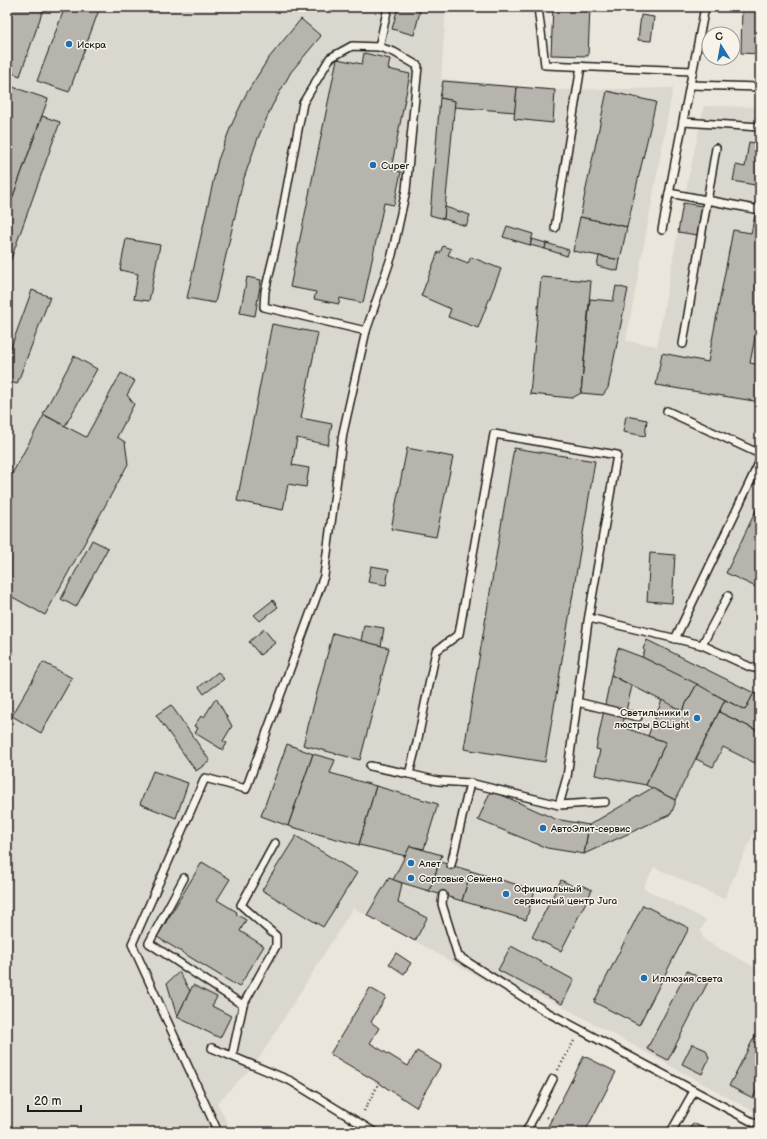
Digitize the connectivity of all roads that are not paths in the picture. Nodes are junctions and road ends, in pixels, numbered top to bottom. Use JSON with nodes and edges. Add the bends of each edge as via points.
{"nodes":[{"id":1,"x":388,"y":7,"type":"edge"},
{"id":2,"x":538,"y":7,"type":"edge"},
{"id":3,"x":705,"y":7,"type":"edge"},
{"id":4,"x":379,"y":47,"type":"junction"},
{"id":5,"x":581,"y":66,"type":"junction"},
{"id":6,"x":692,"y":71,"type":"junction"},
{"id":7,"x":690,"y":85,"type":"junction"},
{"id":8,"x":760,"y":87,"type":"edge"},
{"id":9,"x":683,"y":122,"type":"junction"},
{"id":10,"x":760,"y":127,"type":"edge"},
{"id":11,"x":716,"y":148,"type":"dead end"},
{"id":12,"x":669,"y":193,"type":"junction"},
{"id":13,"x":707,"y":200,"type":"junction"},
{"id":14,"x":760,"y":210,"type":"edge"},
{"id":15,"x":555,"y":228,"type":"dead end"},
{"id":16,"x":662,"y":230,"type":"dead end"},
{"id":17,"x":366,"y":331,"type":"junction"},
{"id":18,"x":683,"y":344,"type":"dead end"},
{"id":19,"x":666,"y":411,"type":"dead end"},
{"id":20,"x":760,"y":454,"type":"edge"},
{"id":21,"x":760,"y":461,"type":"edge"},
{"id":22,"x":728,"y":596,"type":"dead end"},
{"id":23,"x":589,"y":618,"type":"junction"},
{"id":24,"x":676,"y":639,"type":"junction"},
{"id":25,"x":702,"y":645,"type":"junction"},
{"id":26,"x":760,"y":669,"type":"edge"},
{"id":27,"x":577,"y":702,"type":"junction"},
{"id":28,"x":638,"y":717,"type":"dead end"},
{"id":29,"x":370,"y":766,"type":"dead end"},
{"id":30,"x":409,"y":774,"type":"junction"},
{"id":31,"x":470,"y":783,"type":"junction"},
{"id":32,"x":605,"y":802,"type":"dead end"},
{"id":33,"x":559,"y":805,"type":"junction"},
{"id":34,"x":275,"y":843,"type":"dead end"},
{"id":35,"x":451,"y":865,"type":"dead end"},
{"id":36,"x":184,"y":878,"type":"dead end"},
{"id":37,"x":444,"y":895,"type":"dead end"},
{"id":38,"x":243,"y":1005,"type":"junction"},
{"id":39,"x":212,"y":1048,"type":"dead end"},
{"id":40,"x":232,"y":1056,"type":"junction"},
{"id":41,"x":553,"y":1080,"type":"road end"},
{"id":42,"x":694,"y":1091,"type":"junction"},
{"id":43,"x":760,"y":1126,"type":"edge"},
{"id":44,"x":218,"y":1132,"type":"edge"},
{"id":45,"x":374,"y":1132,"type":"edge"},
{"id":46,"x":526,"y":1132,"type":"edge"},
{"id":47,"x":671,"y":1132,"type":"edge"}],
"edges":[{"from":1,"to":4,"type":"lane"},
{"from":2,"to":5,"type":"lane","via":[[545,64]]},
{"from":3,"to":6,"type":"lane"},
{"from":4,"to":17,"type":"lane","via":[[394,52],[418,66],[406,190],[392,255]]},
{"from":4,"to":17,"type":"lane","via":[[352,46],[330,58],[302,103],[264,307]]},
{"from":5,"to":6,"type":"lane"},
{"from":5,"to":15,"type":"lane"},
{"from":6,"to":7,"type":"lane"},
{"from":7,"to":8,"type":"lane"},
{"from":7,"to":9,"type":"lane"},
{"from":9,"to":10,"type":"lane"},
{"from":9,"to":12,"type":"lane"},
{"from":11,"to":13,"type":"lane"},
{"from":12,"to":13,"type":"lane"},
{"from":12,"to":16,"type":"lane"},
{"from":13,"to":14,"type":"lane"},
{"from":13,"to":18,"type":"lane"},
{"from":17,"to":44,"type":"lane","via":[[343,433],[324,576],[246,789],[205,778],[132,944]]},
{"from":19,"to":20,"type":"lane"},
{"from":21,"to":24,"type":"lane"},
{"from":22,"to":25,"type":"lane"},
{"from":23,"to":24,"type":"lane"},
{"from":23,"to":27,"type":"lane"},
{"from":23,"to":30,"type":"lane","via":[[617,455],[494,434],[458,634],[436,651]]},
{"from":24,"to":25,"type":"lane"},
{"from":25,"to":26,"type":"lane"},
{"from":27,"to":28,"type":"lane"},
{"from":27,"to":33,"type":"lane","via":[[566,777]]},
{"from":29,"to":30,"type":"lane"},
{"from":30,"to":31,"type":"lane","via":[[438,781]]},
{"from":31,"to":33,"type":"lane"},
{"from":31,"to":35,"type":"lane"},
{"from":32,"to":33,"type":"lane"},
{"from":34,"to":38,"type":"lane","via":[[241,905],[276,936],[276,946]]},
{"from":36,"to":38,"type":"lane","via":[[149,942]]},
{"from":37,"to":42,"type":"lane","via":[[442,904],[458,956],[545,1011]]},
{"from":38,"to":40,"type":"lane"},
{"from":39,"to":40,"type":"lane"},
{"from":40,"to":45,"type":"lane","via":[[291,1081]]},
{"from":41,"to":46,"type":"lane"},
{"from":42,"to":43,"type":"lane"},
{"from":42,"to":47,"type":"lane"}]}
